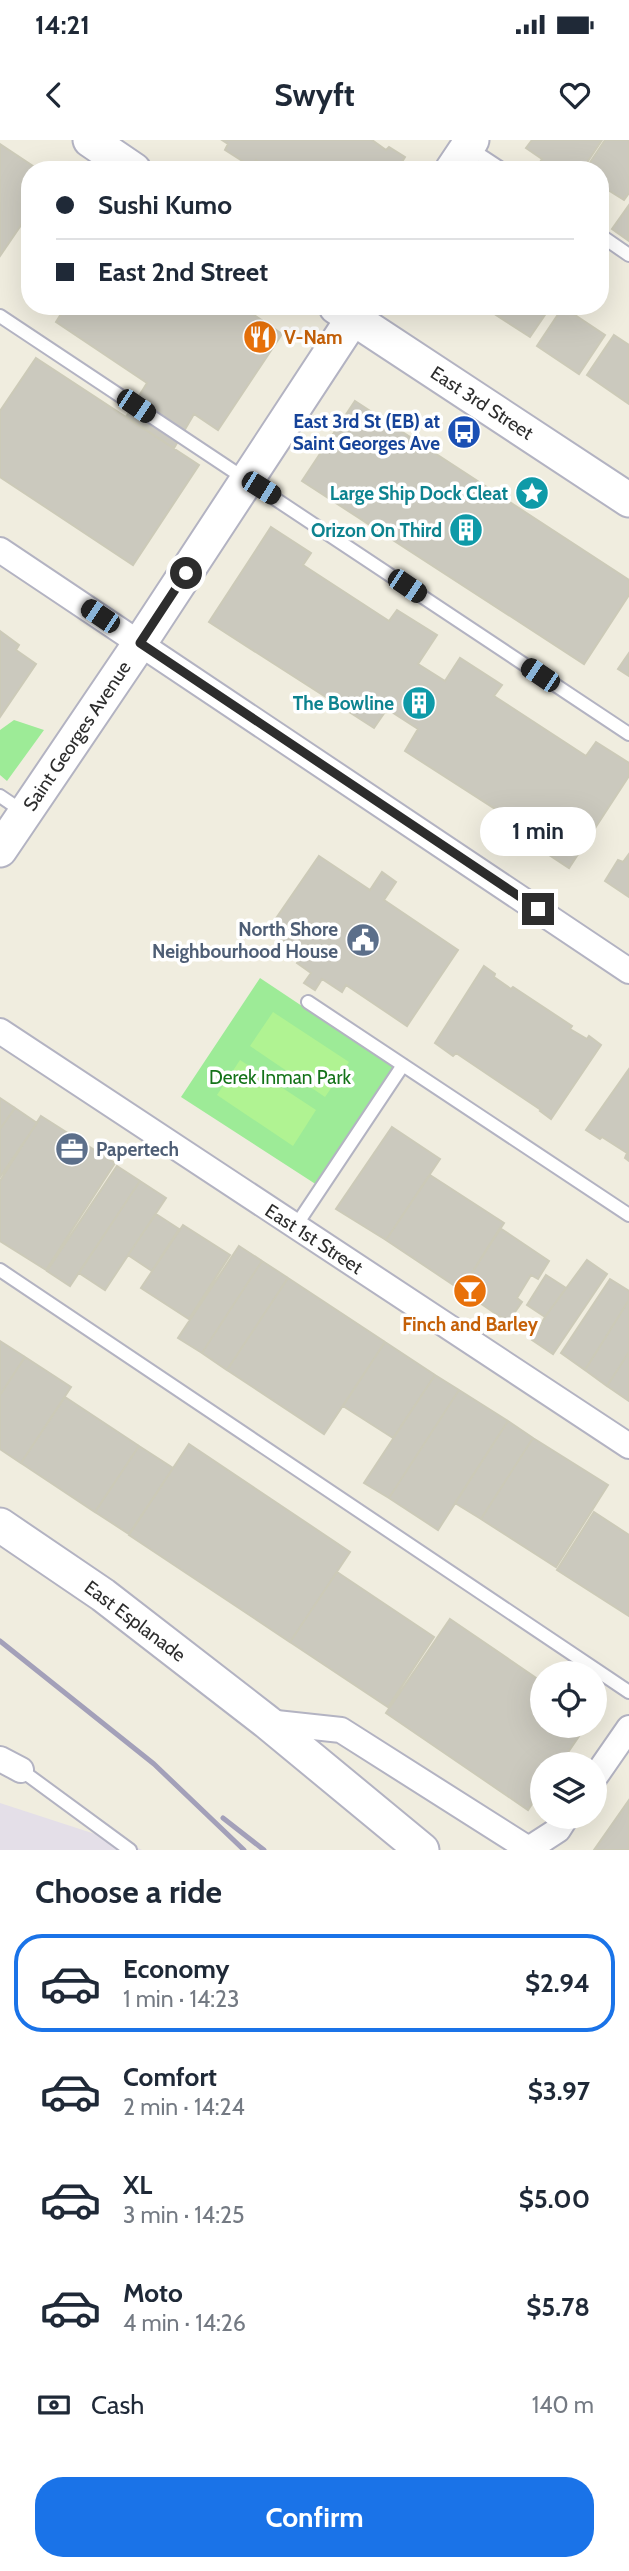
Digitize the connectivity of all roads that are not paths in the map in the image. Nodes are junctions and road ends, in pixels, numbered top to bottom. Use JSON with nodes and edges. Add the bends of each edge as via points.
{"nodes":[{"id":1,"x":90,"y":140,"type":"edge"},
{"id":2,"x":463,"y":149,"type":"edge"},
{"id":3,"x":121,"y":161,"type":"edge"},
{"id":4,"x":486,"y":161,"type":"edge"},
{"id":5,"x":609,"y":242,"type":"edge"},
{"id":6,"x":629,"y":255,"type":"edge"},
{"id":7,"x":347,"y":315,"type":"edge"},
{"id":8,"x":357,"y":315,"type":"edge"},
{"id":9,"x":0,"y":316,"type":"edge"},
{"id":10,"x":248,"y":480,"type":"junction"},
{"id":11,"x":629,"y":500,"type":"edge"},
{"id":12,"x":0,"y":550,"type":"edge"},
{"id":13,"x":140,"y":643,"type":"junction"},
{"id":14,"x":629,"y":734,"type":"edge"},
{"id":15,"x":13,"y":804,"type":"edge"},
{"id":16,"x":0,"y":850,"type":"edge"},
{"id":17,"x":629,"y":971,"type":"edge"},
{"id":18,"x":308,"y":1002,"type":"dead end"},
{"id":19,"x":0,"y":1031,"type":"edge"},
{"id":20,"x":403,"y":1065,"type":"junction"},
{"id":21,"x":629,"y":1215,"type":"edge"},
{"id":22,"x":295,"y":1227,"type":"junction"},
{"id":23,"x":0,"y":1270,"type":"edge"},
{"id":24,"x":629,"y":1446,"type":"edge"},
{"id":25,"x":0,"y":1525,"type":"edge"},
{"id":26,"x":629,"y":1692,"type":"edge"},
{"id":27,"x":267,"y":1722,"type":"junction"},
{"id":28,"x":629,"y":1728,"type":"edge"},
{"id":29,"x":607,"y":1760,"type":"edge"},
{"id":30,"x":10,"y":1765,"type":"edge"},
{"id":31,"x":561,"y":1832,"type":"edge"},
{"id":32,"x":528,"y":1849,"type":"edge"},
{"id":33,"x":130,"y":1850,"type":"edge"},
{"id":34,"x":422,"y":1850,"type":"edge"}],
"edges":[{"from":1,"to":3,"type":"street"},
{"from":2,"to":4,"type":"lane"},
{"from":5,"to":6,"type":"lane"},
{"from":7,"to":10,"type":"street","name":"Saint Georges Avenue"},
{"from":8,"to":11,"type":"street","name":"East 3rd Street"},
{"from":9,"to":10,"type":"lane"},
{"from":10,"to":13,"type":"street","name":"Saint Georges Avenue"},
{"from":10,"to":14,"type":"lane"},
{"from":12,"to":13,"type":"street"},
{"from":13,"to":15,"type":"street","name":"Saint Georges Avenue"},
{"from":13,"to":17,"type":"street"},
{"from":15,"to":16,"type":"street","name":"Saint Georges Avenue"},
{"from":18,"to":20,"type":"lane"},
{"from":19,"to":22,"type":"street","name":"East 1st Street"},
{"from":20,"to":21,"type":"lane"},
{"from":20,"to":22,"type":"lane"},
{"from":22,"to":24,"type":"street","name":"East 1st Street"},
{"from":23,"to":26,"type":"lane"},
{"from":25,"to":27,"type":"street","name":"East Esplanade","via":[[103,1595]]},
{"from":27,"to":32,"type":"street","via":[[341,1730]]},
{"from":27,"to":34,"type":"street","name":"East Esplanade"},
{"from":28,"to":29,"type":"street"},
{"from":30,"to":33,"type":"lane"},
{"from":31,"to":32,"type":"street"}]}
